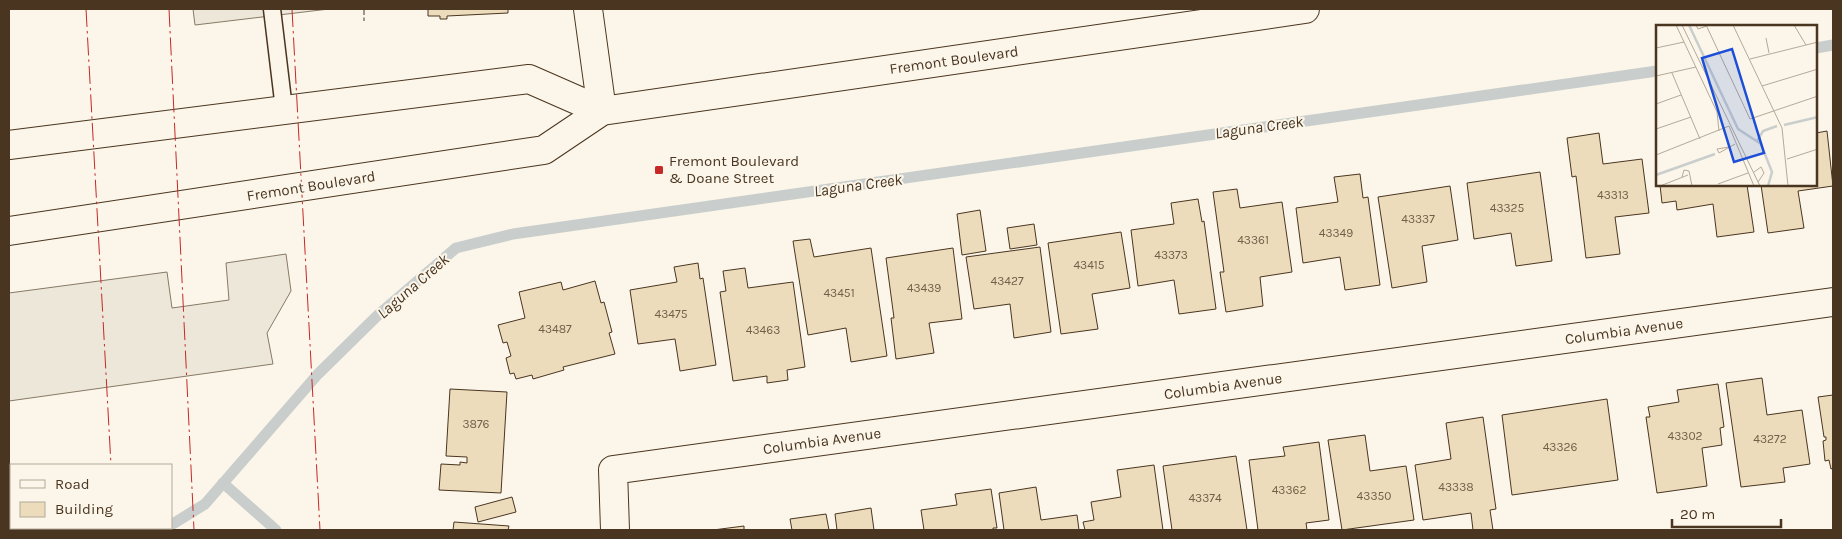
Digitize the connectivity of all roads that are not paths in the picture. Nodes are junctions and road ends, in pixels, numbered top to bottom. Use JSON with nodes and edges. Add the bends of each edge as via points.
{"nodes":[{"id":1,"x":272,"y":9,"type":"edge"},
{"id":2,"x":588,"y":9,"type":"edge"},
{"id":3,"x":1305,"y":9,"type":"edge"},
{"id":4,"x":284,"y":109,"type":"junction"},
{"id":5,"x":602,"y":112,"type":"junction"},
{"id":6,"x":9,"y":145,"type":"edge"},
{"id":7,"x":9,"y":231,"type":"edge"},
{"id":8,"x":1833,"y":302,"type":"edge"},
{"id":9,"x":615,"y":530,"type":"edge"}],
"edges":[{"from":1,"to":4,"type":"lane"},
{"from":2,"to":5,"type":"main road"},
{"from":3,"to":5,"type":"main road","name":"Fremont Boulevard"},
{"from":4,"to":5,"type":"main road","via":[[530,79]]},
{"from":4,"to":6,"type":"main road"},
{"from":5,"to":7,"type":"main road","name":"Fremont Boulevard","via":[[544,150]]},
{"from":8,"to":9,"type":"main road","name":"Columbia Avenue","via":[[613,470]]}]}
